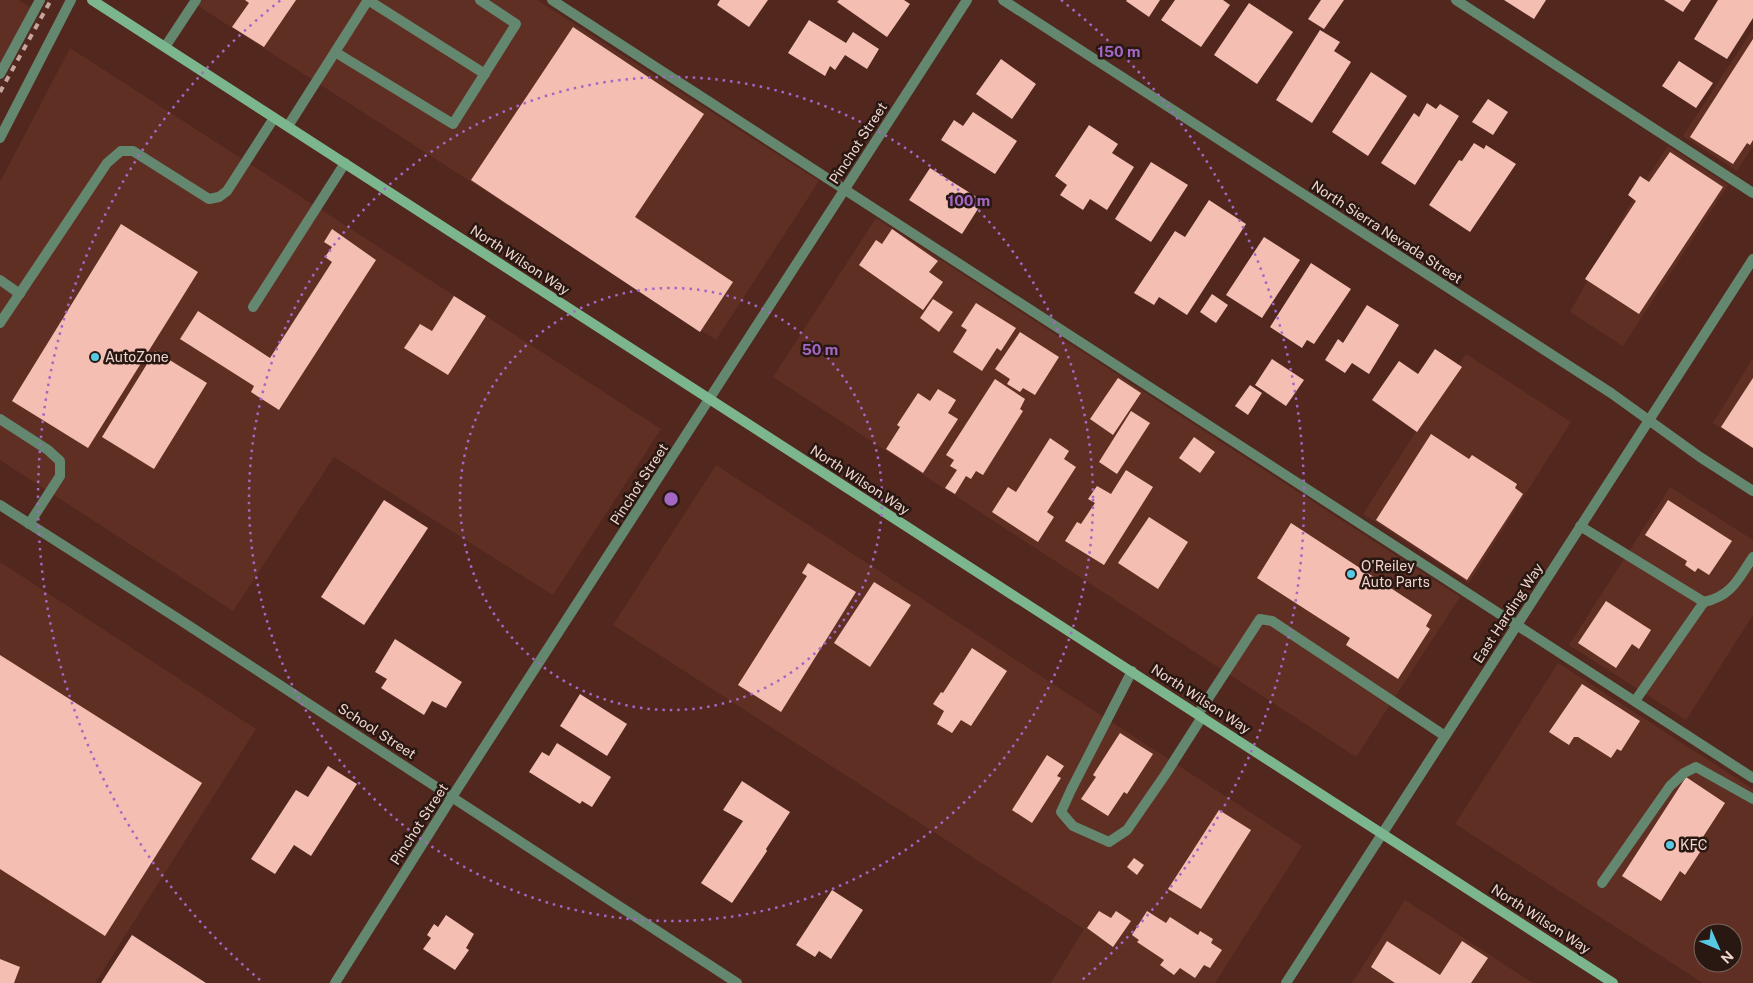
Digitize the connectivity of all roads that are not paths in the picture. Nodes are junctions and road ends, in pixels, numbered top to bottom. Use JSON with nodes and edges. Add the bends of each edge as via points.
{"nodes":[{"id":1,"x":40,"y":0,"type":"edge"},
{"id":2,"x":70,"y":0,"type":"edge"},
{"id":3,"x":92,"y":0,"type":"edge"},
{"id":4,"x":196,"y":0,"type":"edge"},
{"id":5,"x":368,"y":0,"type":"edge"},
{"id":6,"x":480,"y":0,"type":"edge"},
{"id":7,"x":552,"y":0,"type":"edge"},
{"id":8,"x":967,"y":0,"type":"edge"},
{"id":9,"x":1003,"y":0,"type":"edge"},
{"id":10,"x":1456,"y":0,"type":"edge"},
{"id":11,"x":166,"y":48,"type":"junction"},
{"id":12,"x":335,"y":52,"type":"junction"},
{"id":13,"x":0,"y":74,"type":"edge"},
{"id":14,"x":484,"y":74,"type":"junction"},
{"id":15,"x":274,"y":118,"type":"junction"},
{"id":16,"x":288,"y":126,"type":"junction"},
{"id":17,"x":0,"y":138,"type":"edge"},
{"id":18,"x":345,"y":163,"type":"junction"},
{"id":19,"x":845,"y":190,"type":"junction"},
{"id":20,"x":1753,"y":193,"type":"edge"},
{"id":21,"x":1753,"y":259,"type":"edge"},
{"id":22,"x":0,"y":280,"type":"edge"},
{"id":23,"x":20,"y":294,"type":"junction"},
{"id":24,"x":253,"y":307,"type":"dead end"},
{"id":25,"x":0,"y":323,"type":"edge"},
{"id":26,"x":710,"y":399,"type":"junction"},
{"id":27,"x":0,"y":419,"type":"edge"},
{"id":28,"x":1648,"y":420,"type":"junction"},
{"id":29,"x":1753,"y":491,"type":"edge"},
{"id":30,"x":0,"y":505,"type":"edge"},
{"id":31,"x":30,"y":524,"type":"junction"},
{"id":32,"x":1580,"y":526,"type":"junction"},
{"id":33,"x":1753,"y":557,"type":"edge"},
{"id":34,"x":1704,"y":602,"type":"junction"},
{"id":35,"x":1517,"y":624,"type":"junction"},
{"id":36,"x":1132,"y":671,"type":"junction"},
{"id":37,"x":1635,"y":701,"type":"junction"},
{"id":38,"x":1200,"y":715,"type":"junction"},
{"id":39,"x":1445,"y":736,"type":"junction"},
{"id":40,"x":1753,"y":778,"type":"edge"},
{"id":41,"x":452,"y":797,"type":"junction"},
{"id":42,"x":1753,"y":799,"type":"edge"},
{"id":43,"x":1383,"y":833,"type":"junction"},
{"id":44,"x":1602,"y":883,"type":"dead end"},
{"id":45,"x":335,"y":983,"type":"edge"},
{"id":46,"x":737,"y":983,"type":"edge"},
{"id":47,"x":1286,"y":983,"type":"edge"},
{"id":48,"x":1613,"y":983,"type":"edge"}],
"edges":[{"from":1,"to":13,"type":"street"},
{"from":2,"to":17,"type":"street"},
{"from":3,"to":11,"type":"main road","name":"North Wilson Way"},
{"from":4,"to":11,"type":"street"},
{"from":5,"to":12,"type":"street"},
{"from":5,"to":14,"type":"street"},
{"from":6,"to":14,"type":"street","via":[[516,24]]},
{"from":7,"to":19,"type":"street"},
{"from":8,"to":19,"type":"street","name":"Pinchot Street"},
{"from":9,"to":28,"type":"street","name":"North Sierra Nevada Street"},
{"from":10,"to":20,"type":"street"},
{"from":11,"to":15,"type":"main road","name":"North Wilson Way"},
{"from":12,"to":14,"type":"street","via":[[452,124]]},
{"from":12,"to":16,"type":"street"},
{"from":15,"to":16,"type":"main road","name":"North Wilson Way"},
{"from":15,"to":23,"type":"street","via":[[227,191],[219,197],[208,199],[133,152],[121,151],[107,163]]},
{"from":16,"to":18,"type":"main road","name":"North Wilson Way"},
{"from":18,"to":24,"type":"street"},
{"from":18,"to":26,"type":"main road","name":"North Wilson Way"},
{"from":19,"to":26,"type":"street","name":"Pinchot Street"},
{"from":19,"to":35,"type":"street"},
{"from":21,"to":28,"type":"street","name":"East Harding Way"},
{"from":22,"to":23,"type":"street"},
{"from":23,"to":25,"type":"street"},
{"from":26,"to":36,"type":"main road","name":"North Wilson Way"},
{"from":26,"to":41,"type":"street","name":"Pinchot Street"},
{"from":27,"to":31,"type":"street","via":[[60,461],[60,476]]},
{"from":28,"to":29,"type":"street","name":"North Sierra Nevada Street"},
{"from":28,"to":32,"type":"street","name":"East Harding Way"},
{"from":30,"to":31,"type":"street","name":"School Street"},
{"from":31,"to":41,"type":"street","name":"School Street"},
{"from":32,"to":34,"type":"street"},
{"from":32,"to":35,"type":"street","name":"East Harding Way"},
{"from":33,"to":34,"type":"street","via":[[1730,590],[1717,599]]},
{"from":34,"to":37,"type":"street"},
{"from":35,"to":37,"type":"street"},
{"from":35,"to":39,"type":"street","name":"East Harding Way"},
{"from":36,"to":38,"type":"main road","name":"North Wilson Way"},
{"from":36,"to":38,"type":"street","via":[[1061,812],[1074,826],[1109,842],[1127,830],[1165,775]]},
{"from":37,"to":40,"type":"street"},
{"from":38,"to":39,"type":"street","via":[[1260,619],[1272,621]]},
{"from":38,"to":43,"type":"main road","name":"North Wilson Way"},
{"from":39,"to":43,"type":"street","name":"East Harding Way"},
{"from":41,"to":45,"type":"street","name":"Pinchot Street"},
{"from":41,"to":46,"type":"street","name":"School Street"},
{"from":42,"to":44,"type":"street","via":[[1696,767],[1684,773],[1670,786]]},
{"from":43,"to":47,"type":"street","name":"East Harding Way"},
{"from":43,"to":48,"type":"main road","name":"North Wilson Way"}]}
